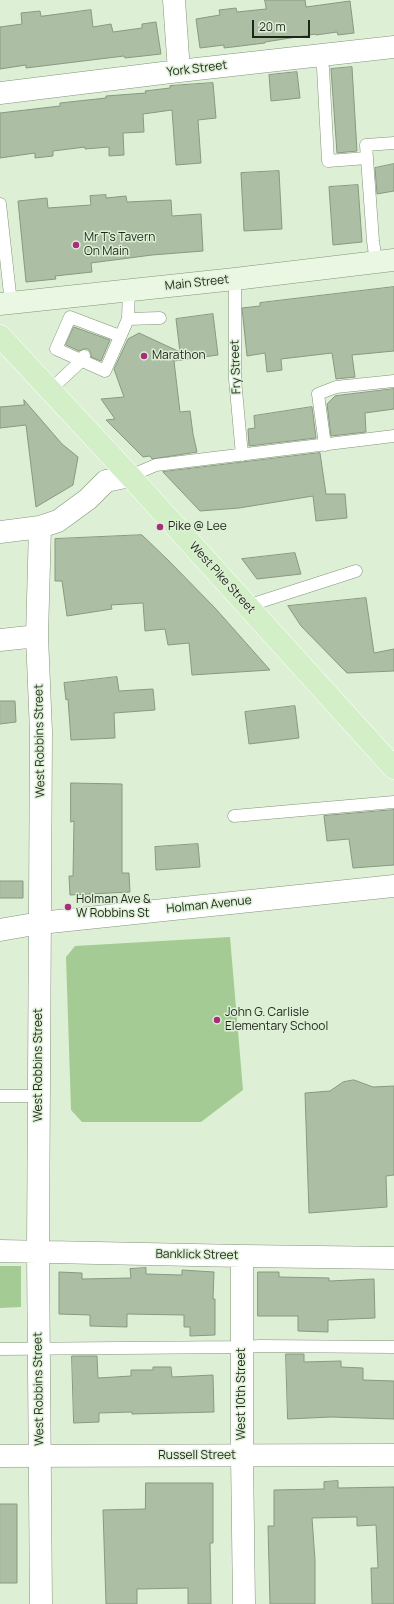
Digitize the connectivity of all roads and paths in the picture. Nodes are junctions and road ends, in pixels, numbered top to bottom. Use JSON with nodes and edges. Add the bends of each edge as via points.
{"nodes":[{"id":1,"x":174,"y":0,"type":"edge"},
{"id":2,"x":394,"y":47,"type":"edge"},
{"id":3,"x":319,"y":55,"type":"junction"},
{"id":4,"x":179,"y":71,"type":"junction"},
{"id":5,"x":0,"y":93,"type":"edge"},
{"id":6,"x":394,"y":144,"type":"edge"},
{"id":7,"x":367,"y":158,"type":"junction"},
{"id":8,"x":0,"y":204,"type":"edge"},
{"id":9,"x":385,"y":261,"type":"edge"},
{"id":10,"x":235,"y":279,"type":"junction"},
{"id":11,"x":129,"y":290,"type":"junction"},
{"id":12,"x":5,"y":303,"type":"edge"},
{"id":13,"x":160,"y":318,"type":"dead end"},
{"id":14,"x":128,"y":319,"type":"junction"},
{"id":15,"x":0,"y":336,"type":"edge"},
{"id":16,"x":120,"y":336,"type":"junction"},
{"id":17,"x":83,"y":358,"type":"junction"},
{"id":18,"x":394,"y":381,"type":"edge"},
{"id":19,"x":50,"y":390,"type":"junction"},
{"id":20,"x":394,"y":436,"type":"edge"},
{"id":21,"x":325,"y":445,"type":"junction"},
{"id":22,"x":242,"y":455,"type":"junction"},
{"id":23,"x":130,"y":476,"type":"junction"},
{"id":24,"x":40,"y":527,"type":"junction"},
{"id":25,"x":0,"y":532,"type":"edge"},
{"id":26,"x":356,"y":571,"type":"dead end"},
{"id":27,"x":247,"y":606,"type":"junction"},
{"id":28,"x":37,"y":636,"type":"junction"},
{"id":29,"x":0,"y":640,"type":"edge"},
{"id":30,"x":394,"y":768,"type":"edge"},
{"id":31,"x":394,"y":802,"type":"edge"},
{"id":32,"x":234,"y":816,"type":"dead end"},
{"id":33,"x":394,"y":886,"type":"edge"},
{"id":34,"x":40,"y":923,"type":"junction"},
{"id":35,"x":0,"y":930,"type":"edge"},
{"id":36,"x":0,"y":1096,"type":"edge"},
{"id":37,"x":39,"y":1096,"type":"junction"},
{"id":38,"x":0,"y":1251,"type":"edge"},
{"id":39,"x":38,"y":1252,"type":"junction"},
{"id":40,"x":242,"y":1256,"type":"junction"},
{"id":41,"x":394,"y":1258,"type":"edge"},
{"id":42,"x":394,"y":1347,"type":"edge"},
{"id":43,"x":242,"y":1348,"type":"junction"},
{"id":44,"x":0,"y":1349,"type":"edge"},
{"id":45,"x":38,"y":1349,"type":"junction"},
{"id":46,"x":394,"y":1455,"type":"edge"},
{"id":47,"x":0,"y":1456,"type":"edge"},
{"id":48,"x":40,"y":1456,"type":"junction"},
{"id":49,"x":242,"y":1456,"type":"junction"},
{"id":50,"x":41,"y":1604,"type":"edge"},
{"id":51,"x":244,"y":1604,"type":"edge"}],
"edges":[{"from":1,"to":4,"type":"street"},
{"from":2,"to":3,"type":"street","name":"York Street"},
{"from":3,"to":4,"type":"street","name":"York Street"},
{"from":3,"to":7,"type":"lane","via":[[323,68],[328,160]]},
{"from":4,"to":5,"type":"street","name":"York Street"},
{"from":6,"to":7,"type":"lane","via":[[366,145]]},
{"from":7,"to":9,"type":"lane","via":[[372,241]]},
{"from":8,"to":12,"type":"lane"},
{"from":9,"to":10,"type":"main road","name":"Main Street"},
{"from":10,"to":11,"type":"main road","name":"Main Street"},
{"from":10,"to":22,"type":"lane","name":"Fry Street","via":[[235,379]]},
{"from":11,"to":12,"type":"main road","name":"Main Street"},
{"from":11,"to":14,"type":"lane"},
{"from":13,"to":14,"type":"lane"},
{"from":14,"to":16,"type":"lane"},
{"from":15,"to":19,"type":"main road","name":"West Pike Street"},
{"from":16,"to":17,"type":"lane","via":[[105,371]]},
{"from":16,"to":17,"type":"lane","via":[[95,329],[70,317],[56,349]]},
{"from":17,"to":19,"type":"lane"},
{"from":18,"to":21,"type":"lane","via":[[336,387],[318,394]]},
{"from":19,"to":23,"type":"main road","name":"West Pike Street"},
{"from":20,"to":21,"type":"lane"},
{"from":21,"to":22,"type":"lane"},
{"from":22,"to":23,"type":"lane","via":[[156,465]]},
{"from":23,"to":24,"type":"street","via":[[106,481],[88,499],[58,521]]},
{"from":23,"to":27,"type":"main road","name":"West Pike Street"},
{"from":24,"to":25,"type":"street"},
{"from":24,"to":28,"type":"street","name":"West Robbins Street"},
{"from":26,"to":27,"type":"lane"},
{"from":27,"to":30,"type":"main road","name":"West Pike Street"},
{"from":28,"to":29,"type":"street"},
{"from":28,"to":34,"type":"street","name":"West Robbins Street","via":[[41,732]]},
{"from":31,"to":32,"type":"lane"},
{"from":33,"to":34,"type":"street","name":"Holman Avenue"},
{"from":34,"to":35,"type":"street","name":"Holman Avenue"},
{"from":34,"to":37,"type":"street","name":"West Robbins Street"},
{"from":36,"to":37,"type":"lane"},
{"from":37,"to":39,"type":"street","name":"West Robbins Street"},
{"from":38,"to":39,"type":"street","name":"Banklick Street"},
{"from":39,"to":40,"type":"street","name":"Banklick Street"},
{"from":39,"to":45,"type":"street","name":"West Robbins Street"},
{"from":40,"to":41,"type":"street","name":"Banklick Street"},
{"from":40,"to":43,"type":"street","name":"West 10th Street"},
{"from":42,"to":43,"type":"lane"},
{"from":43,"to":45,"type":"lane"},
{"from":43,"to":49,"type":"street","name":"West 10th Street"},
{"from":44,"to":45,"type":"lane"},
{"from":45,"to":48,"type":"street","name":"West Robbins Street"},
{"from":46,"to":49,"type":"street","name":"Russell Street"},
{"from":47,"to":48,"type":"street","name":"Russell Street"},
{"from":48,"to":49,"type":"street","name":"Russell Street"},
{"from":48,"to":50,"type":"street","name":"West Robbins Street"},
{"from":49,"to":51,"type":"street","name":"West 10th Street"}]}
